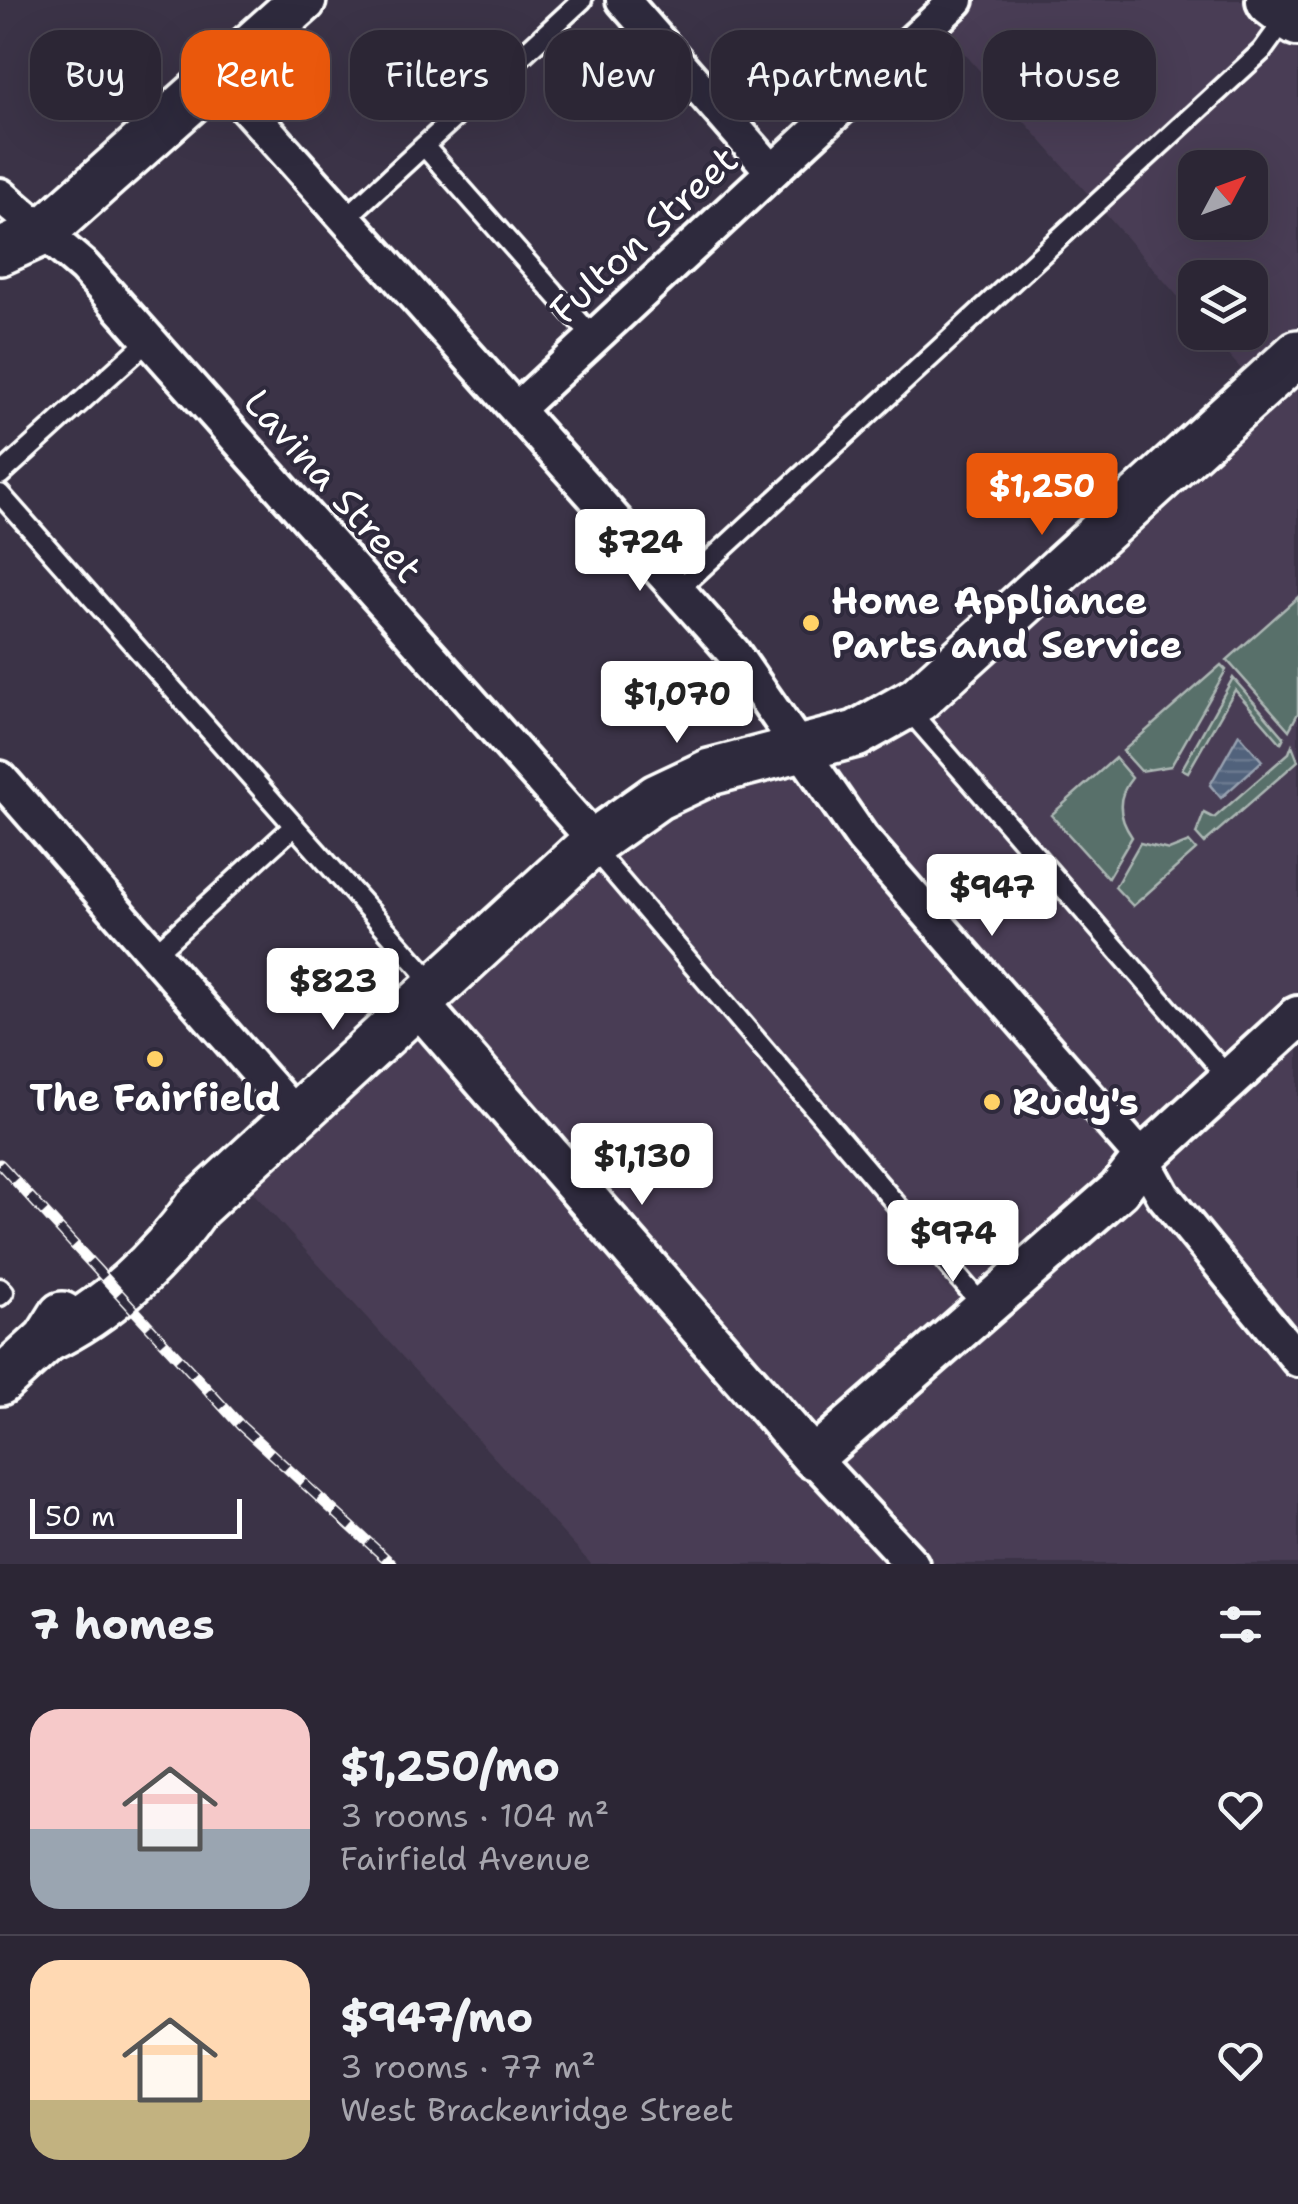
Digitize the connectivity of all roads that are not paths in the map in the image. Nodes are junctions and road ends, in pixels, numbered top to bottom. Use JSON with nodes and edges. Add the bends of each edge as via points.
{"nodes":[{"id":1,"x":302,"y":0,"type":"edge"},
{"id":2,"x":582,"y":0,"type":"edge"},
{"id":3,"x":622,"y":0,"type":"edge"},
{"id":4,"x":957,"y":0,"type":"edge"},
{"id":5,"x":1287,"y":11,"type":"edge"},
{"id":6,"x":269,"y":30,"type":"edge"},
{"id":7,"x":181,"y":109,"type":"edge"},
{"id":8,"x":258,"y":120,"type":"edge"},
{"id":9,"x":424,"y":146,"type":"junction"},
{"id":10,"x":772,"y":171,"type":"junction"},
{"id":11,"x":0,"y":195,"type":"edge"},
{"id":12,"x":347,"y":218,"type":"junction"},
{"id":13,"x":42,"y":233,"type":"junction"},
{"id":14,"x":0,"y":252,"type":"edge"},
{"id":15,"x":593,"y":337,"type":"junction"},
{"id":16,"x":148,"y":340,"type":"junction"},
{"id":17,"x":1298,"y":353,"type":"edge"},
{"id":18,"x":518,"y":408,"type":"junction"},
{"id":19,"x":0,"y":476,"type":"edge"},
{"id":20,"x":0,"y":494,"type":"edge"},
{"id":21,"x":678,"y":590,"type":"junction"},
{"id":22,"x":906,"y":707,"type":"junction"},
{"id":23,"x":800,"y":752,"type":"junction"},
{"id":24,"x":0,"y":778,"type":"edge"},
{"id":25,"x":294,"y":826,"type":"junction"},
{"id":26,"x":593,"y":844,"type":"junction"},
{"id":27,"x":154,"y":954,"type":"junction"},
{"id":28,"x":428,"y":996,"type":"junction"},
{"id":29,"x":1298,"y":1016,"type":"edge"},
{"id":30,"x":1230,"y":1078,"type":"junction"},
{"id":31,"x":296,"y":1116,"type":"junction"},
{"id":32,"x":1143,"y":1158,"type":"junction"},
{"id":33,"x":0,"y":1288,"type":"edge"},
{"id":34,"x":0,"y":1296,"type":"edge"},
{"id":35,"x":983,"y":1306,"type":"junction"},
{"id":36,"x":1298,"y":1360,"type":"edge"},
{"id":37,"x":0,"y":1382,"type":"edge"},
{"id":38,"x":813,"y":1458,"type":"junction"},
{"id":39,"x":912,"y":1564,"type":"edge"}],
"edges":[{"from":1,"to":6,"type":"main road"},
{"from":2,"to":9,"type":"lane"},
{"from":3,"to":10,"type":"street"},
{"from":4,"to":10,"type":"street","name":"Fulton Street"},
{"from":5,"to":21,"type":"lane","via":[[1262,51]]},
{"from":7,"to":13,"type":"main road"},
{"from":8,"to":12,"type":"street"},
{"from":9,"to":12,"type":"lane"},
{"from":9,"to":15,"type":"lane"},
{"from":10,"to":15,"type":"street","name":"Fulton Street"},
{"from":11,"to":13,"type":"street","name":"Lavina Street"},
{"from":12,"to":18,"type":"street"},
{"from":13,"to":14,"type":"main road"},
{"from":13,"to":16,"type":"street","name":"Lavina Street","via":[[84,267]]},
{"from":15,"to":18,"type":"street","name":"Fulton Street"},
{"from":16,"to":19,"type":"lane"},
{"from":16,"to":26,"type":"street","name":"Lavina Street"},
{"from":17,"to":22,"type":"main road","via":[[939,684]]},
{"from":18,"to":21,"type":"street"},
{"from":20,"to":25,"type":"lane"},
{"from":21,"to":23,"type":"street","via":[[774,705]]},
{"from":22,"to":23,"type":"main road","via":[[856,734]]},
{"from":22,"to":30,"type":"lane"},
{"from":23,"to":26,"type":"main road","via":[[710,772],[657,797]]},
{"from":23,"to":32,"type":"street","via":[[862,838]]},
{"from":24,"to":27,"type":"street"},
{"from":25,"to":27,"type":"lane"},
{"from":25,"to":28,"type":"lane"},
{"from":26,"to":28,"type":"main road"},
{"from":26,"to":35,"type":"lane"},
{"from":27,"to":31,"type":"street"},
{"from":28,"to":31,"type":"main road"},
{"from":28,"to":38,"type":"street"},
{"from":29,"to":30,"type":"street"},
{"from":30,"to":32,"type":"street"},
{"from":31,"to":37,"type":"main road","via":[[84,1322],[47,1339]]},
{"from":32,"to":35,"type":"street","via":[[1119,1190]]},
{"from":32,"to":36,"type":"street","via":[[1163,1195]]},
{"from":33,"to":34,"type":"lane"},
{"from":35,"to":38,"type":"street"},
{"from":38,"to":39,"type":"street"}]}
